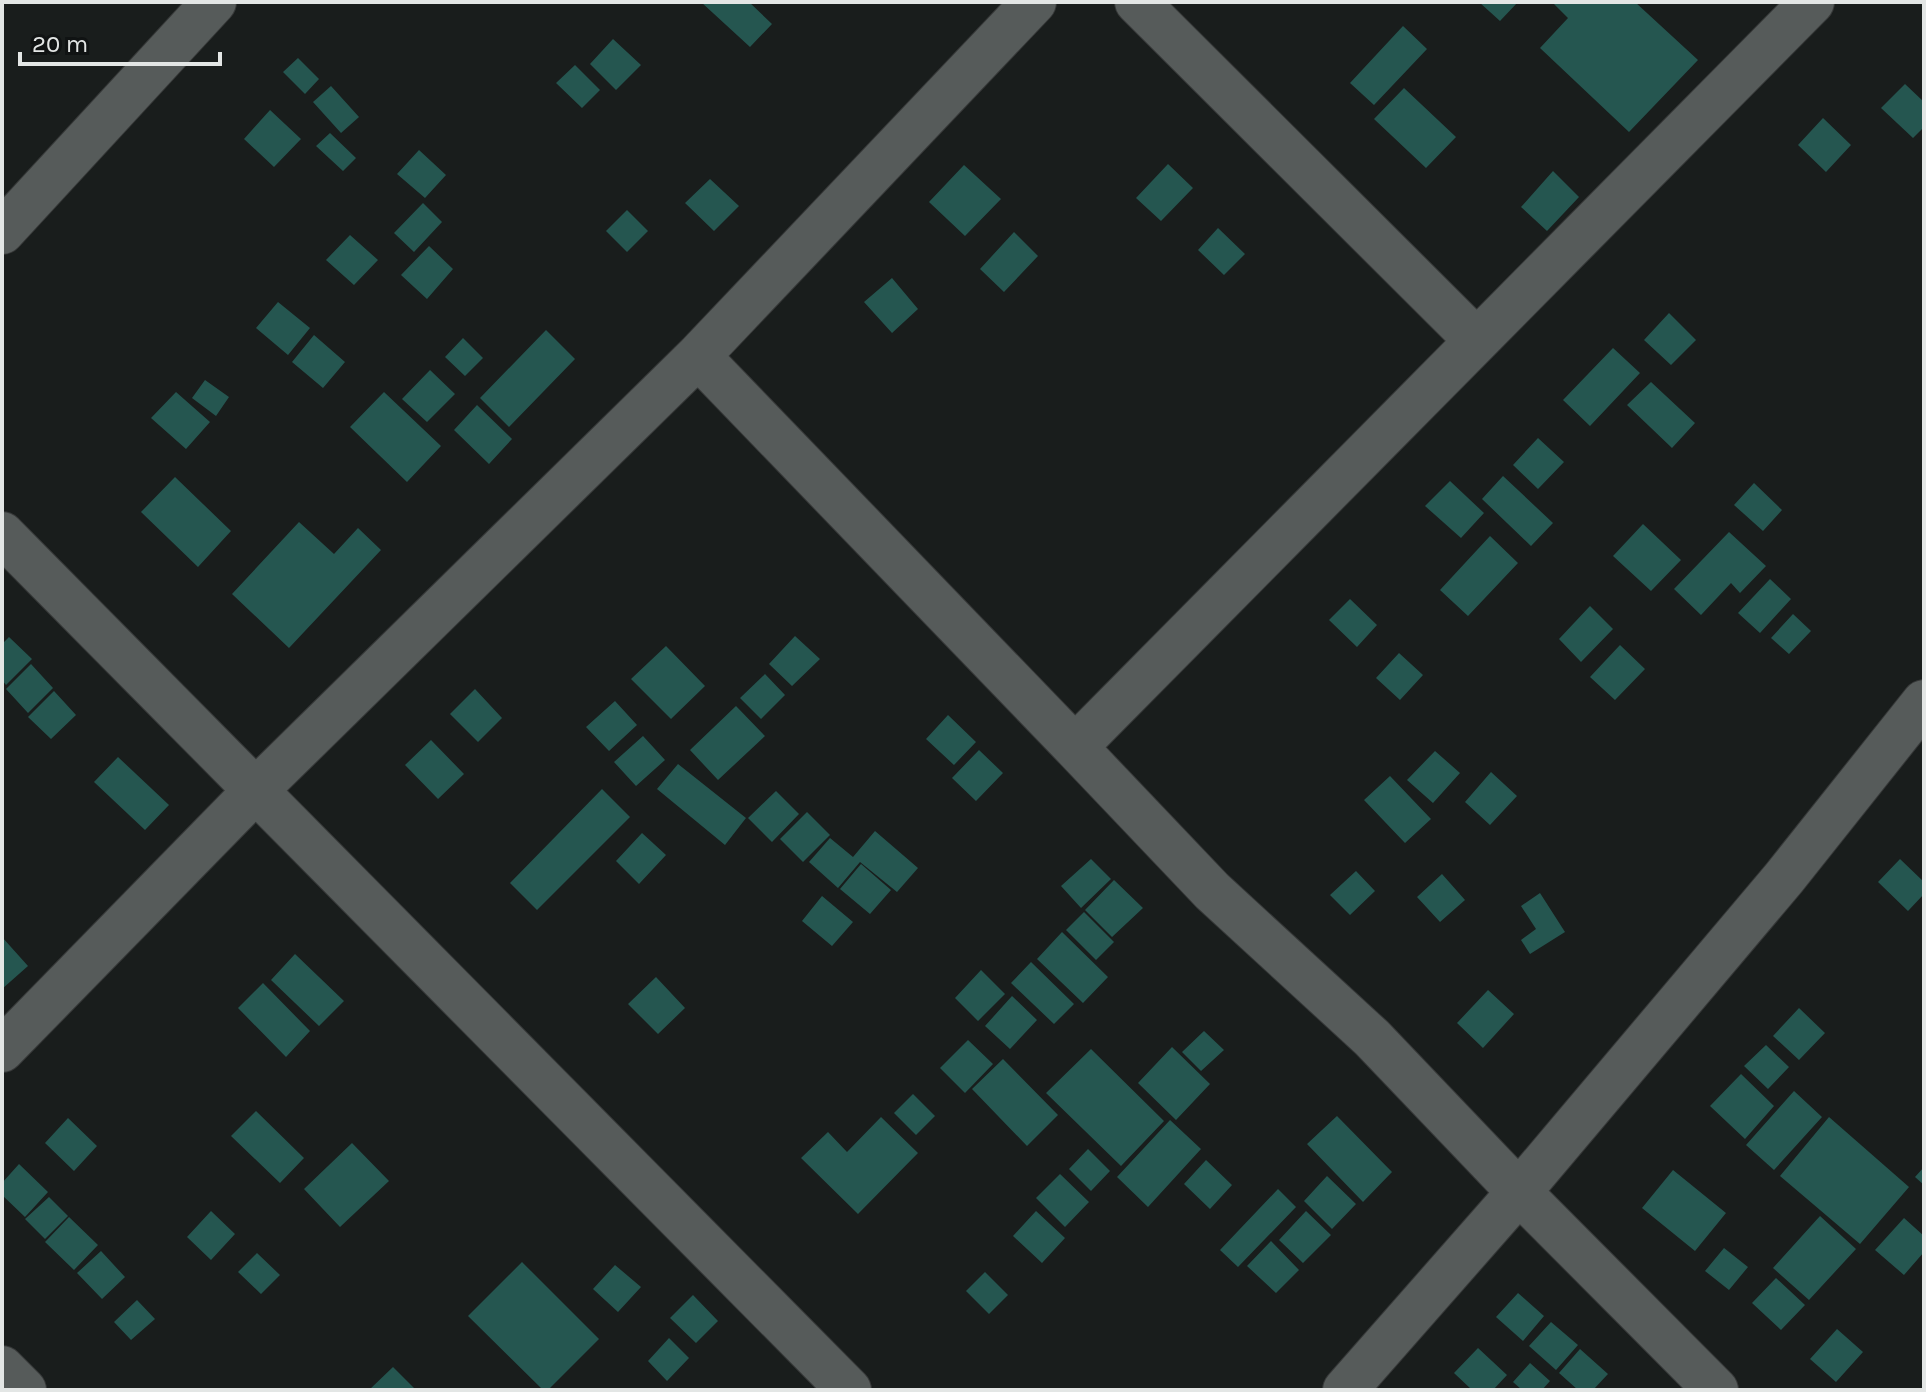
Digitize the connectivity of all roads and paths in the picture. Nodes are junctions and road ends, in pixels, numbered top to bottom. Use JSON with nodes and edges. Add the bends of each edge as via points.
{"nodes":[{"id":1,"x":214,"y":2,"type":"edge"},
{"id":2,"x":1034,"y":2,"type":"edge"},
{"id":3,"x":1137,"y":2,"type":"edge"},
{"id":4,"x":1812,"y":2,"type":"edge"},
{"id":5,"x":2,"y":232,"type":"edge"},
{"id":6,"x":1476,"y":340,"type":"junction"},
{"id":7,"x":698,"y":356,"type":"junction"},
{"id":8,"x":2,"y":534,"type":"edge"},
{"id":9,"x":1924,"y":702,"type":"edge"},
{"id":10,"x":1075,"y":747,"type":"junction"},
{"id":11,"x":255,"y":791,"type":"junction"},
{"id":12,"x":2,"y":1050,"type":"edge"},
{"id":13,"x":1519,"y":1192,"type":"junction"},
{"id":14,"x":2,"y":1368,"type":"edge"},
{"id":15,"x":24,"y":1390,"type":"edge"},
{"id":16,"x":849,"y":1390,"type":"edge"},
{"id":17,"x":1345,"y":1390,"type":"edge"},
{"id":18,"x":1716,"y":1390,"type":"edge"}],
"edges":[{"from":1,"to":5,"type":"street"},
{"from":2,"to":7,"type":"street"},
{"from":3,"to":6,"type":"street"},
{"from":4,"to":6,"type":"street"},
{"from":6,"to":10,"type":"street"},
{"from":7,"to":10,"type":"street"},
{"from":7,"to":11,"type":"street"},
{"from":8,"to":11,"type":"street"},
{"from":9,"to":13,"type":"street","via":[[1784,878]]},
{"from":10,"to":13,"type":"street","via":[[1212,891],[1372,1038]]},
{"from":11,"to":12,"type":"street"},
{"from":11,"to":16,"type":"street"},
{"from":13,"to":17,"type":"street"},
{"from":13,"to":18,"type":"street"},
{"from":14,"to":15,"type":"street"}]}
